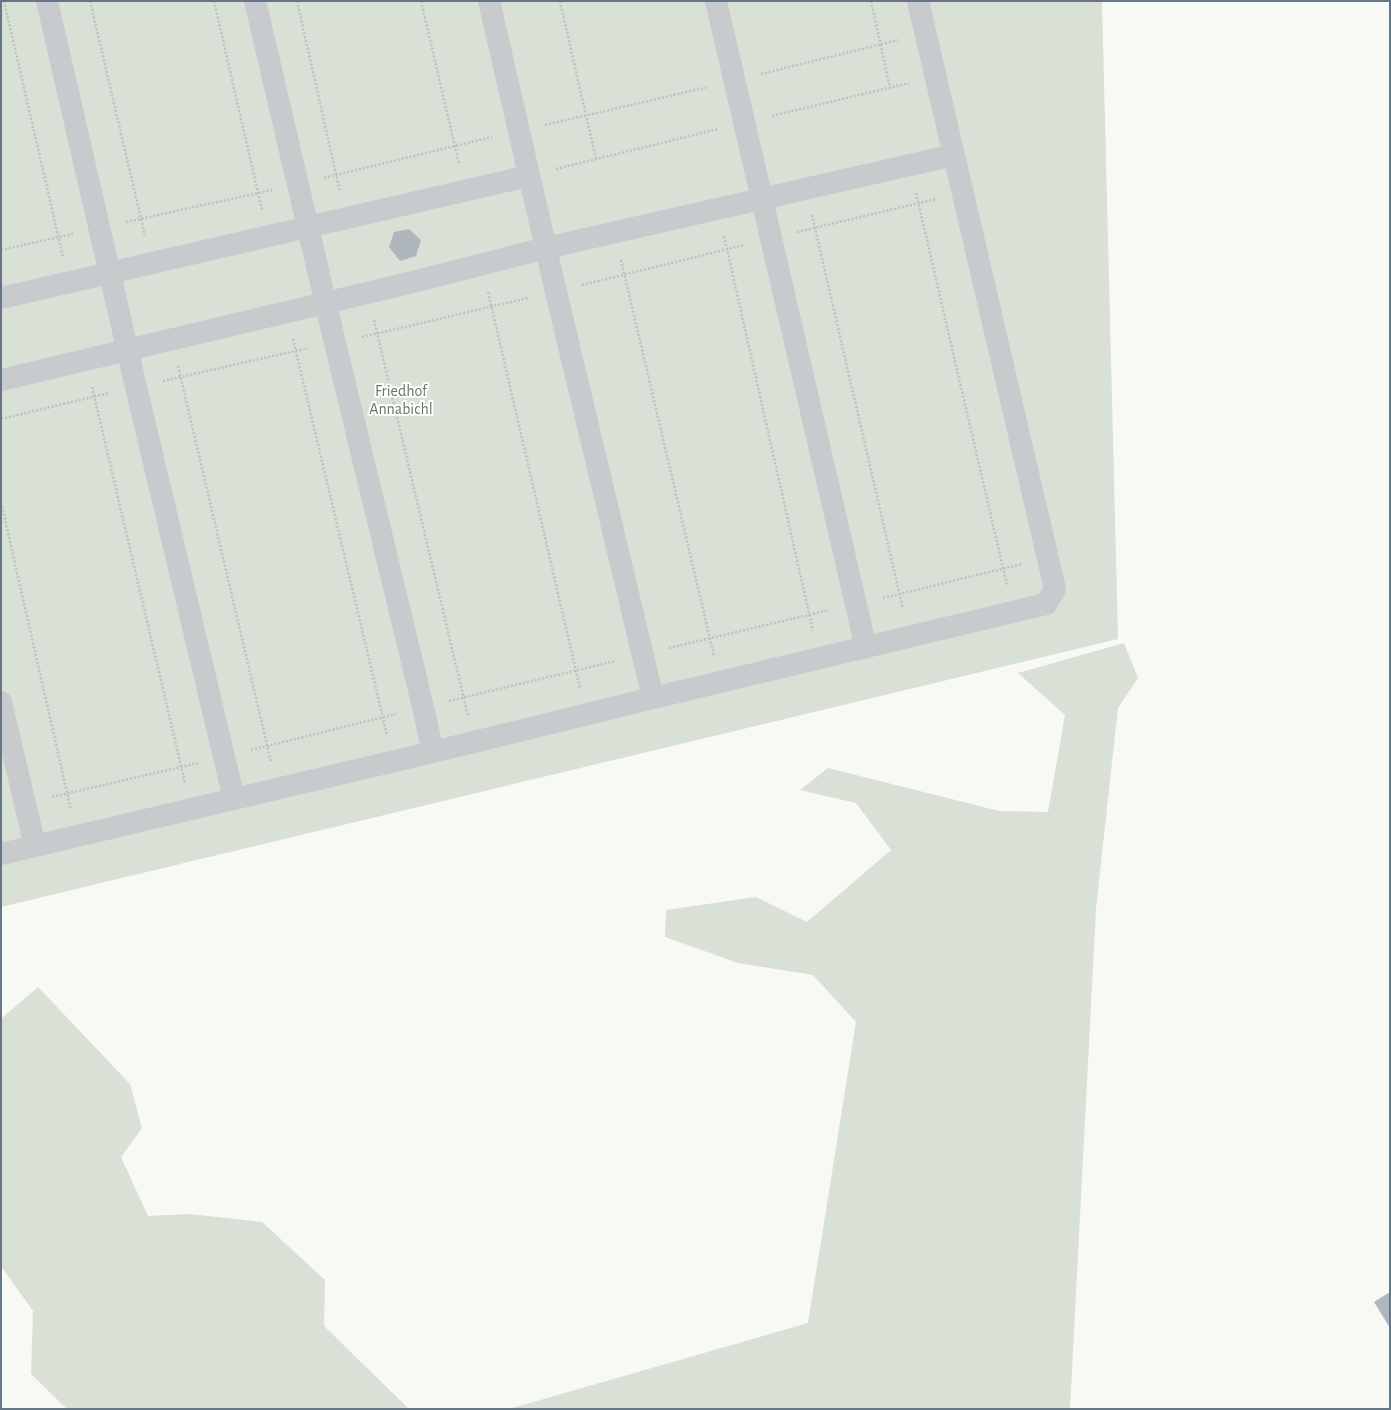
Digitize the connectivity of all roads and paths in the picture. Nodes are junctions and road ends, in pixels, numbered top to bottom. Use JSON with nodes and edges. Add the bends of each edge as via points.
{"nodes":[{"id":1,"x":4,"y":1,"type":"edge"},
{"id":2,"x":47,"y":1,"type":"edge"},
{"id":3,"x":90,"y":1,"type":"edge"},
{"id":4,"x":214,"y":1,"type":"edge"},
{"id":5,"x":256,"y":1,"type":"edge"},
{"id":6,"x":297,"y":1,"type":"edge"},
{"id":7,"x":421,"y":1,"type":"edge"},
{"id":8,"x":489,"y":1,"type":"edge"},
{"id":9,"x":560,"y":1,"type":"edge"},
{"id":10,"x":716,"y":1,"type":"edge"},
{"id":11,"x":871,"y":1,"type":"edge"},
{"id":12,"x":918,"y":1,"type":"edge"},
{"id":13,"x":926,"y":34,"type":"junction"},
{"id":14,"x":881,"y":44,"type":"junction"},
{"id":15,"x":734,"y":80,"type":"junction"},
{"id":16,"x":890,"y":88,"type":"dead end"},
{"id":17,"x":586,"y":115,"type":"junction"},
{"id":18,"x":518,"y":131,"type":"junction"},
{"id":19,"x":455,"y":147,"type":"junction"},
{"id":20,"x":954,"y":155,"type":"junction"},
{"id":21,"x":596,"y":159,"type":"dead end"},
{"id":22,"x":909,"y":165,"type":"junction"},
{"id":23,"x":336,"y":175,"type":"junction"},
{"id":24,"x":528,"y":176,"type":"junction"},
{"id":25,"x":298,"y":184,"type":"junction"},
{"id":26,"x":806,"y":189,"type":"junction"},
{"id":27,"x":465,"y":190,"type":"junction"},
{"id":28,"x":258,"y":193,"type":"junction"},
{"id":29,"x":962,"y":193,"type":"junction"},
{"id":30,"x":762,"y":199,"type":"junction"},
{"id":31,"x":918,"y":203,"type":"junction"},
{"id":32,"x":718,"y":209,"type":"junction"},
{"id":33,"x":346,"y":217,"type":"junction"},
{"id":34,"x":141,"y":218,"type":"junction"},
{"id":35,"x":308,"y":226,"type":"junction"},
{"id":36,"x":100,"y":228,"type":"junction"},
{"id":37,"x":814,"y":228,"type":"junction"},
{"id":38,"x":615,"y":232,"type":"junction"},
{"id":39,"x":268,"y":236,"type":"junction"},
{"id":40,"x":58,"y":237,"type":"junction"},
{"id":41,"x":771,"y":238,"type":"junction"},
{"id":42,"x":546,"y":248,"type":"junction"},
{"id":43,"x":727,"y":249,"type":"junction"},
{"id":44,"x":1,"y":250,"type":"edge"},
{"id":45,"x":151,"y":263,"type":"junction"},
{"id":46,"x":481,"y":265,"type":"junction"},
{"id":47,"x":110,"y":272,"type":"junction"},
{"id":48,"x":624,"y":275,"type":"junction"},
{"id":49,"x":68,"y":282,"type":"junction"},
{"id":50,"x":556,"y":292,"type":"junction"},
{"id":51,"x":368,"y":293,"type":"junction"},
{"id":52,"x":1,"y":298,"type":"edge"},
{"id":53,"x":326,"y":303,"type":"junction"},
{"id":54,"x":491,"y":307,"type":"junction"},
{"id":55,"x":287,"y":312,"type":"junction"},
{"id":56,"x":377,"y":333,"type":"junction"},
{"id":57,"x":172,"y":340,"type":"junction"},
{"id":58,"x":335,"y":343,"type":"junction"},
{"id":59,"x":128,"y":350,"type":"junction"},
{"id":60,"x":296,"y":351,"type":"junction"},
{"id":61,"x":86,"y":360,"type":"junction"},
{"id":62,"x":181,"y":377,"type":"junction"},
{"id":63,"x":1,"y":380,"type":"edge"},
{"id":64,"x":136,"y":387,"type":"junction"},
{"id":65,"x":94,"y":396,"type":"junction"},
{"id":66,"x":1,"y":419,"type":"edge"},
{"id":67,"x":1,"y":502,"type":"edge"},
{"id":68,"x":1048,"y":558,"type":"junction"},
{"id":69,"x":1003,"y":569,"type":"junction"},
{"id":70,"x":899,"y":594,"type":"junction"},
{"id":71,"x":856,"y":604,"type":"junction"},
{"id":72,"x":1013,"y":612,"type":"junction"},
{"id":73,"x":810,"y":615,"type":"junction"},
{"id":74,"x":909,"y":637,"type":"junction"},
{"id":75,"x":710,"y":638,"type":"junction"},
{"id":76,"x":866,"y":648,"type":"junction"},
{"id":77,"x":642,"y":654,"type":"junction"},
{"id":78,"x":820,"y":658,"type":"junction"},
{"id":79,"x":576,"y":670,"type":"junction"},
{"id":80,"x":721,"y":682,"type":"junction"},
{"id":81,"x":464,"y":697,"type":"junction"},
{"id":82,"x":654,"y":698,"type":"junction"},
{"id":83,"x":1,"y":702,"type":"edge"},
{"id":84,"x":423,"y":707,"type":"junction"},
{"id":85,"x":585,"y":714,"type":"junction"},
{"id":86,"x":383,"y":718,"type":"junction"},
{"id":87,"x":474,"y":742,"type":"junction"},
{"id":88,"x":267,"y":746,"type":"junction"},
{"id":89,"x":433,"y":752,"type":"junction"},
{"id":90,"x":224,"y":757,"type":"junction"},
{"id":91,"x":394,"y":761,"type":"junction"},
{"id":92,"x":181,"y":767,"type":"junction"},
{"id":93,"x":277,"y":788,"type":"junction"},
{"id":94,"x":67,"y":793,"type":"junction"},
{"id":95,"x":234,"y":799,"type":"junction"},
{"id":96,"x":25,"y":803,"type":"junction"},
{"id":97,"x":192,"y":809,"type":"junction"},
{"id":98,"x":77,"y":836,"type":"junction"},
{"id":99,"x":35,"y":846,"type":"junction"},
{"id":100,"x":1,"y":854,"type":"edge"}],
"edges":[{"from":1,"to":40,"type":"path"},
{"from":2,"to":36,"type":"lane"},
{"from":3,"to":34,"type":"path"},
{"from":4,"to":28,"type":"path"},
{"from":5,"to":25,"type":"lane"},
{"from":6,"to":23,"type":"path"},
{"from":7,"to":19,"type":"path"},
{"from":8,"to":18,"type":"lane"},
{"from":9,"to":17,"type":"path"},
{"from":10,"to":15,"type":"lane"},
{"from":11,"to":14,"type":"path"},
{"from":12,"to":13,"type":"lane"},
{"from":13,"to":14,"type":"path"},
{"from":13,"to":20,"type":"lane"},
{"from":14,"to":15,"type":"path"},
{"from":14,"to":16,"type":"path"},
{"from":15,"to":17,"type":"path"},
{"from":15,"to":30,"type":"lane"},
{"from":17,"to":18,"type":"path"},
{"from":17,"to":21,"type":"path"},
{"from":18,"to":19,"type":"path"},
{"from":18,"to":24,"type":"lane"},
{"from":19,"to":23,"type":"path"},
{"from":19,"to":27,"type":"path"},
{"from":20,"to":22,"type":"lane"},
{"from":20,"to":29,"type":"lane"},
{"from":22,"to":26,"type":"lane"},
{"from":22,"to":31,"type":"path"},
{"from":23,"to":25,"type":"path"},
{"from":23,"to":33,"type":"path"},
{"from":24,"to":27,"type":"lane"},
{"from":24,"to":42,"type":"lane"},
{"from":25,"to":28,"type":"path"},
{"from":25,"to":35,"type":"lane"},
{"from":26,"to":30,"type":"lane"},
{"from":26,"to":37,"type":"path"},
{"from":27,"to":33,"type":"lane"},
{"from":28,"to":34,"type":"path"},
{"from":28,"to":39,"type":"path"},
{"from":29,"to":31,"type":"path"},
{"from":29,"to":68,"type":"lane"},
{"from":30,"to":32,"type":"lane"},
{"from":30,"to":41,"type":"lane"},
{"from":31,"to":37,"type":"path"},
{"from":31,"to":69,"type":"path"},
{"from":32,"to":38,"type":"lane"},
{"from":32,"to":43,"type":"path"},
{"from":33,"to":35,"type":"lane"},
{"from":34,"to":36,"type":"path"},
{"from":34,"to":45,"type":"path"},
{"from":35,"to":39,"type":"lane"},
{"from":35,"to":53,"type":"lane"},
{"from":36,"to":40,"type":"path"},
{"from":36,"to":47,"type":"lane"},
{"from":37,"to":41,"type":"path"},
{"from":37,"to":70,"type":"path"},
{"from":38,"to":42,"type":"lane"},
{"from":38,"to":48,"type":"path"},
{"from":39,"to":45,"type":"lane"},
{"from":40,"to":44,"type":"path"},
{"from":40,"to":49,"type":"path"},
{"from":41,"to":43,"type":"path"},
{"from":41,"to":71,"type":"lane"},
{"from":42,"to":46,"type":"lane"},
{"from":42,"to":50,"type":"lane"},
{"from":43,"to":48,"type":"path"},
{"from":43,"to":73,"type":"path"},
{"from":45,"to":47,"type":"lane"},
{"from":46,"to":51,"type":"lane"},
{"from":46,"to":54,"type":"path"},
{"from":47,"to":49,"type":"lane"},
{"from":47,"to":59,"type":"lane"},
{"from":48,"to":50,"type":"path"},
{"from":48,"to":75,"type":"path"},
{"from":49,"to":52,"type":"lane"},
{"from":50,"to":54,"type":"path"},
{"from":50,"to":77,"type":"lane"},
{"from":51,"to":53,"type":"lane"},
{"from":51,"to":56,"type":"path"},
{"from":53,"to":55,"type":"lane"},
{"from":53,"to":58,"type":"lane"},
{"from":54,"to":56,"type":"path"},
{"from":54,"to":79,"type":"path"},
{"from":55,"to":57,"type":"lane"},
{"from":55,"to":60,"type":"path"},
{"from":56,"to":58,"type":"path"},
{"from":56,"to":81,"type":"path"},
{"from":57,"to":59,"type":"lane"},
{"from":57,"to":62,"type":"path"},
{"from":58,"to":60,"type":"path"},
{"from":58,"to":84,"type":"lane"},
{"from":59,"to":61,"type":"lane"},
{"from":59,"to":64,"type":"lane"},
{"from":60,"to":62,"type":"path"},
{"from":60,"to":86,"type":"path"},
{"from":61,"to":63,"type":"lane"},
{"from":61,"to":65,"type":"path"},
{"from":62,"to":64,"type":"path"},
{"from":62,"to":88,"type":"path"},
{"from":64,"to":65,"type":"path"},
{"from":64,"to":90,"type":"lane"},
{"from":65,"to":66,"type":"path"},
{"from":65,"to":92,"type":"path"},
{"from":67,"to":94,"type":"path"},
{"from":68,"to":69,"type":"path"},
{"from":68,"to":72,"type":"lane","via":[[1055,589],[1046,604]]},
{"from":69,"to":70,"type":"path"},
{"from":69,"to":72,"type":"path"},
{"from":70,"to":71,"type":"path"},
{"from":70,"to":74,"type":"path"},
{"from":71,"to":73,"type":"path"},
{"from":71,"to":76,"type":"lane"},
{"from":72,"to":74,"type":"lane"},
{"from":73,"to":75,"type":"path"},
{"from":73,"to":78,"type":"path"},
{"from":74,"to":76,"type":"lane"},
{"from":75,"to":77,"type":"path"},
{"from":75,"to":80,"type":"path"},
{"from":76,"to":78,"type":"lane"},
{"from":77,"to":79,"type":"path"},
{"from":77,"to":82,"type":"lane"},
{"from":78,"to":80,"type":"lane"},
{"from":79,"to":81,"type":"path"},
{"from":79,"to":85,"type":"path"},
{"from":80,"to":82,"type":"lane"},
{"from":81,"to":84,"type":"path"},
{"from":81,"to":87,"type":"path"},
{"from":82,"to":85,"type":"lane"},
{"from":83,"to":96,"type":"lane"},
{"from":84,"to":86,"type":"path"},
{"from":84,"to":89,"type":"lane"},
{"from":85,"to":87,"type":"lane"},
{"from":86,"to":88,"type":"path"},
{"from":86,"to":91,"type":"path"},
{"from":87,"to":89,"type":"lane"},
{"from":88,"to":90,"type":"path"},
{"from":88,"to":93,"type":"path"},
{"from":89,"to":91,"type":"lane"},
{"from":90,"to":92,"type":"path"},
{"from":90,"to":95,"type":"lane"},
{"from":91,"to":93,"type":"lane"},
{"from":92,"to":94,"type":"path"},
{"from":92,"to":97,"type":"path"},
{"from":93,"to":95,"type":"lane"},
{"from":94,"to":96,"type":"path"},
{"from":94,"to":98,"type":"path"},
{"from":95,"to":97,"type":"lane"},
{"from":96,"to":99,"type":"lane"},
{"from":97,"to":98,"type":"lane"},
{"from":98,"to":99,"type":"lane"},
{"from":99,"to":100,"type":"lane"}]}
